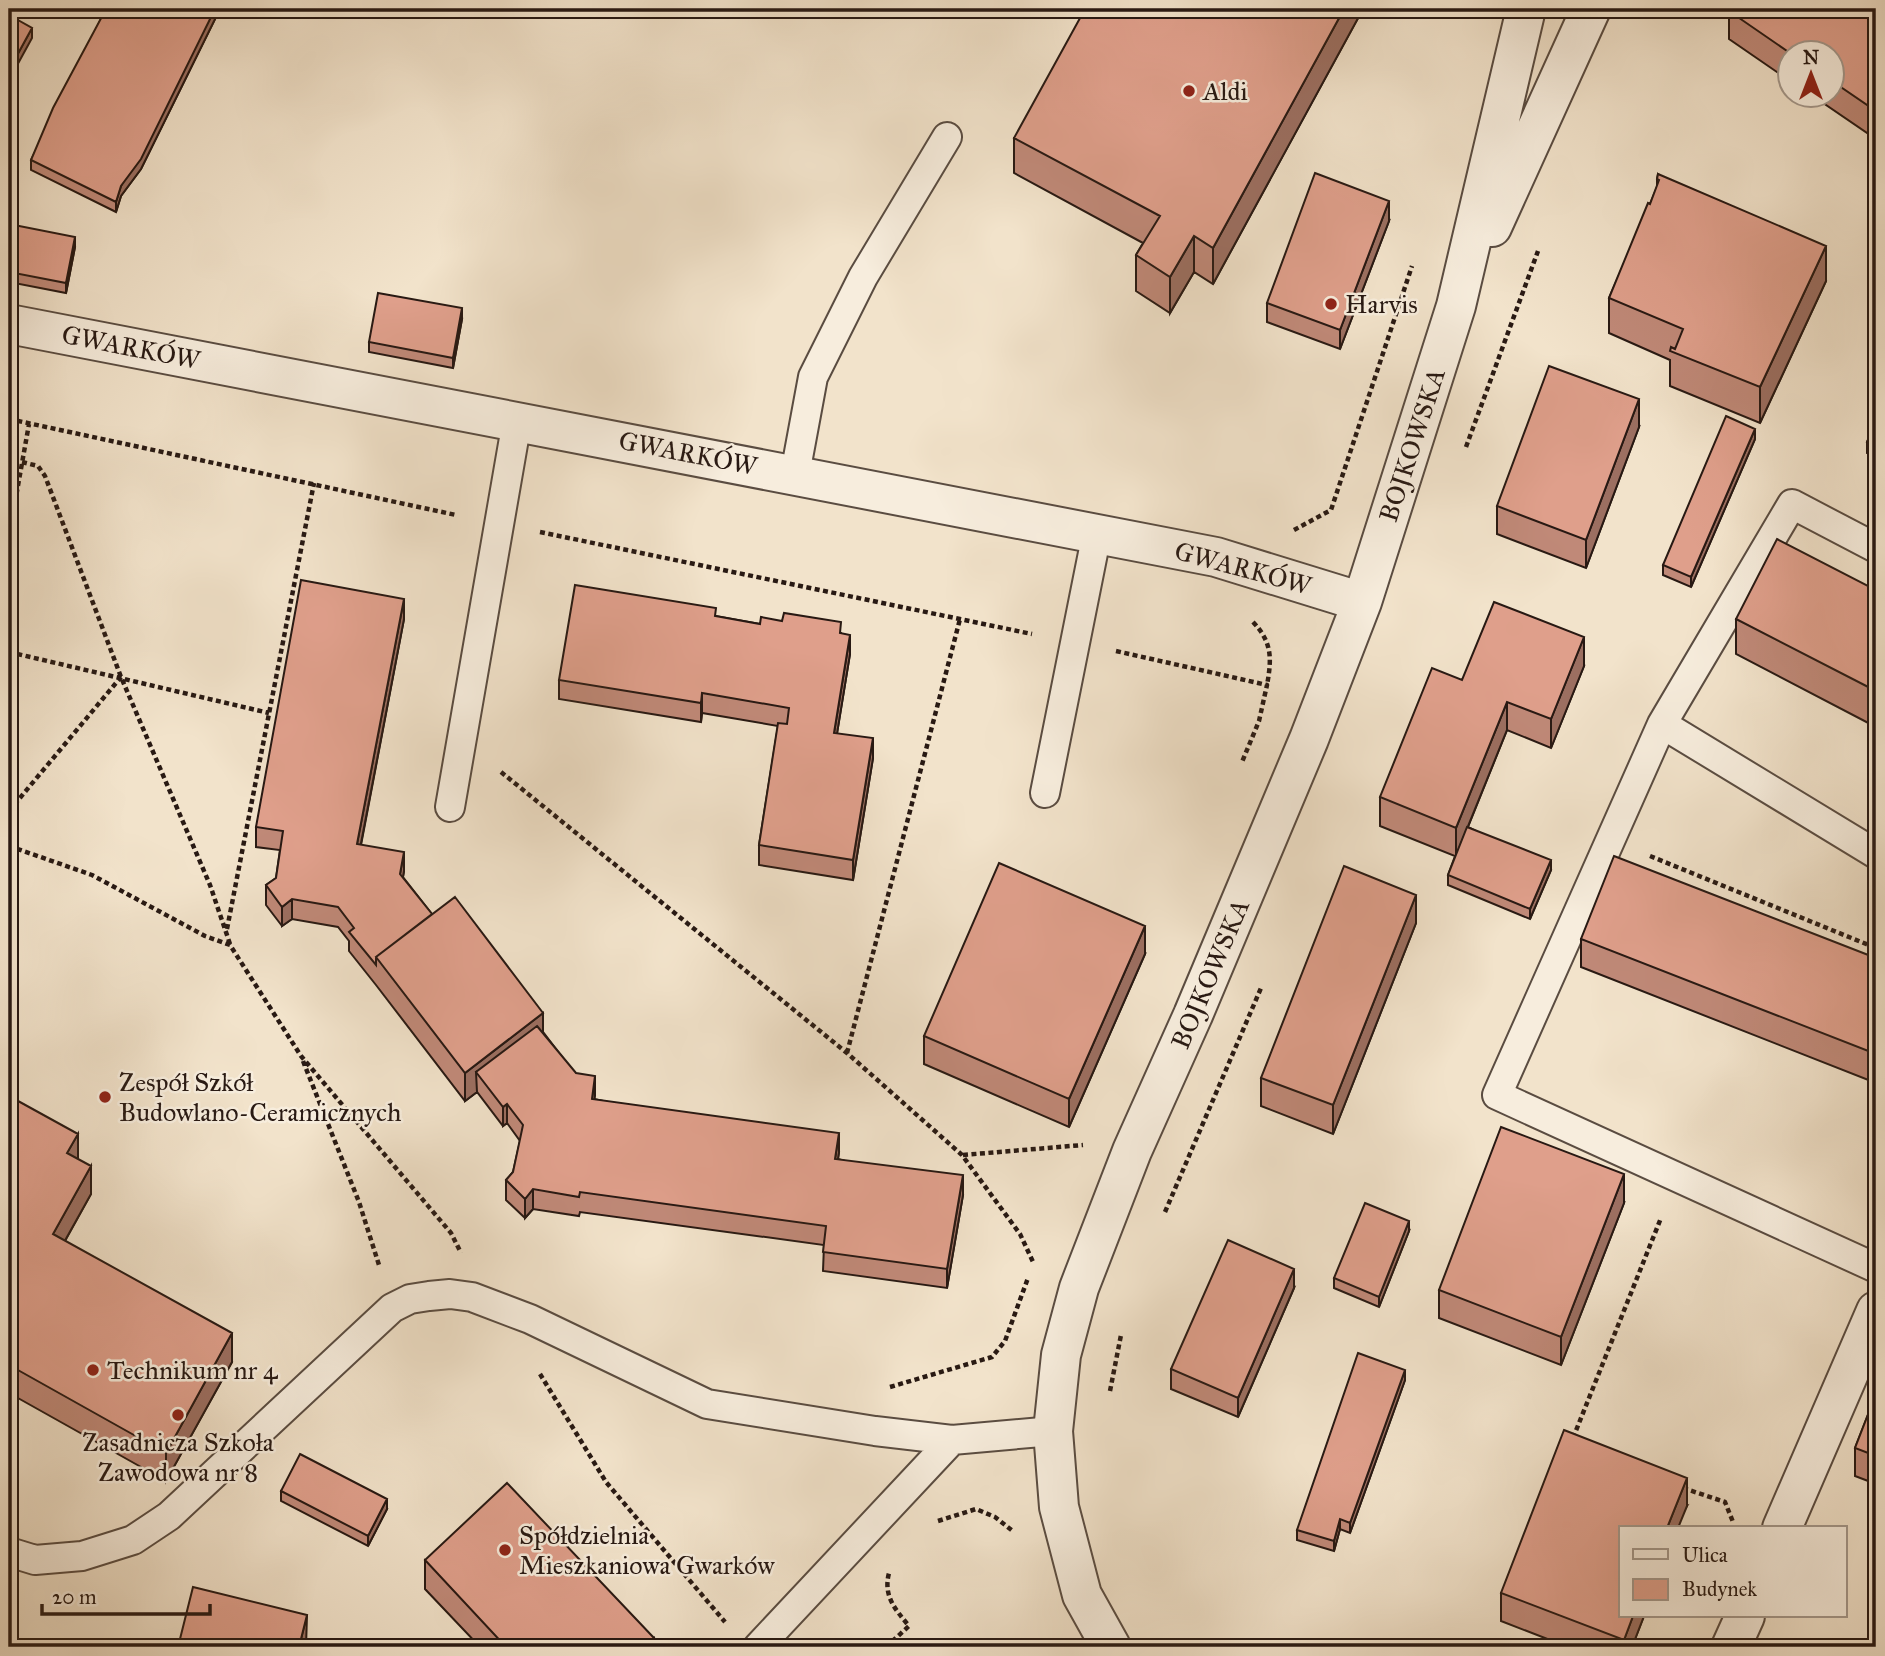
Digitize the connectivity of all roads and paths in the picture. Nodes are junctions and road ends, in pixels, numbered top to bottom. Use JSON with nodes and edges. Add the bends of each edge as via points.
{"nodes":[{"id":1,"x":1526,"y":9,"type":"edge"},
{"id":2,"x":1591,"y":9,"type":"edge"},
{"id":3,"x":947,"y":137,"type":"dead end"},
{"id":4,"x":1539,"y":248,"type":"dead end"},
{"id":5,"x":1413,"y":261,"type":"dead end"},
{"id":6,"x":1456,"y":306,"type":"junction"},
{"id":7,"x":9,"y":324,"type":"edge"},
{"id":8,"x":9,"y":419,"type":"edge"},
{"id":9,"x":517,"y":421,"type":"junction"},
{"id":10,"x":29,"y":424,"type":"junction"},
{"id":11,"x":1464,"y":455,"type":"dead end"},
{"id":12,"x":22,"y":462,"type":"junction"},
{"id":13,"x":795,"y":474,"type":"junction"},
{"id":14,"x":314,"y":483,"type":"junction"},
{"id":15,"x":499,"y":524,"type":"junction"},
{"id":16,"x":1097,"y":533,"type":"junction"},
{"id":17,"x":1290,"y":533,"type":"dead end"},
{"id":18,"x":9,"y":537,"type":"edge"},
{"id":19,"x":1876,"y":548,"type":"edge"},
{"id":20,"x":1362,"y":602,"type":"junction"},
{"id":21,"x":960,"y":619,"type":"junction"},
{"id":22,"x":1250,"y":619,"type":"dead end"},
{"id":23,"x":1075,"y":642,"type":"junction"},
{"id":24,"x":9,"y":652,"type":"edge"},
{"id":25,"x":121,"y":677,"type":"junction"},
{"id":26,"x":1267,"y":685,"type":"junction"},
{"id":27,"x":269,"y":713,"type":"junction"},
{"id":28,"x":1662,"y":724,"type":"junction"},
{"id":29,"x":1238,"y":772,"type":"dead end"},
{"id":30,"x":501,"y":773,"type":"dead end"},
{"id":31,"x":1045,"y":793,"type":"dead end"},
{"id":32,"x":450,"y":807,"type":"dead end"},
{"id":33,"x":9,"y":811,"type":"edge"},
{"id":34,"x":1611,"y":840,"type":"junction"},
{"id":35,"x":9,"y":846,"type":"edge"},
{"id":36,"x":1876,"y":854,"type":"edge"},
{"id":37,"x":226,"y":932,"type":"junction"},
{"id":38,"x":230,"y":945,"type":"junction"},
{"id":39,"x":1876,"y":948,"type":"edge"},
{"id":40,"x":1249,"y":1018,"type":"dead end"},
{"id":41,"x":847,"y":1053,"type":"junction"},
{"id":42,"x":301,"y":1056,"type":"junction"},
{"id":43,"x":962,"y":1155,"type":"junction"},
{"id":44,"x":1079,"y":1157,"type":"dead end"},
{"id":45,"x":1662,"y":1216,"type":"dead end"},
{"id":46,"x":1160,"y":1223,"type":"dead end"},
{"id":47,"x":1039,"y":1253,"type":"dead end"},
{"id":48,"x":1034,"y":1264,"type":"junction"},
{"id":49,"x":1876,"y":1268,"type":"edge"},
{"id":50,"x":381,"y":1272,"type":"dead end"},
{"id":51,"x":499,"y":1307,"type":"junction"},
{"id":52,"x":1876,"y":1311,"type":"edge"},
{"id":53,"x":1123,"y":1325,"type":"dead end"},
{"id":54,"x":882,"y":1390,"type":"dead end"},
{"id":55,"x":1108,"y":1403,"type":"dead end"},
{"id":56,"x":1053,"y":1432,"type":"junction"},
{"id":57,"x":952,"y":1440,"type":"junction"},
{"id":58,"x":1568,"y":1450,"type":"edge"},
{"id":59,"x":1673,"y":1485,"type":"edge"},
{"id":60,"x":927,"y":1524,"type":"dead end"},
{"id":61,"x":1734,"y":1526,"type":"edge"},
{"id":62,"x":1783,"y":1526,"type":"edge"},
{"id":63,"x":1014,"y":1531,"type":"dead end"},
{"id":64,"x":9,"y":1552,"type":"edge"},
{"id":65,"x":892,"y":1562,"type":"dead end"},
{"id":66,"x":1744,"y":1618,"type":"edge"},
{"id":67,"x":729,"y":1627,"type":"dead end"},
{"id":68,"x":758,"y":1647,"type":"edge"},
{"id":69,"x":886,"y":1647,"type":"edge"},
{"id":70,"x":1111,"y":1647,"type":"edge"},
{"id":71,"x":1731,"y":1647,"type":"edge"}],
"edges":[{"from":1,"to":6,"type":"street","name":"BOJKOWSKA"},
{"from":2,"to":6,"type":"street","name":"BOJKOWSKA"},
{"from":3,"to":13,"type":"lane","via":[[863,277],[813,377]]},
{"from":4,"to":11,"type":"path"},
{"from":5,"to":17,"type":"path","via":[[1331,510]]},
{"from":6,"to":20,"type":"street","name":"BOJKOWSKA"},
{"from":7,"to":9,"type":"street","name":"GWARKÓW"},
{"from":8,"to":10,"type":"path"},
{"from":9,"to":13,"type":"street","name":"GWARKÓW"},
{"from":9,"to":15,"type":"lane"},
{"from":10,"to":12,"type":"path"},
{"from":10,"to":14,"type":"path"},
{"from":12,"to":18,"type":"path"},
{"from":12,"to":25,"type":"path","via":[[38,466],[45,476]]},
{"from":13,"to":16,"type":"street","name":"GWARKÓW"},
{"from":14,"to":15,"type":"path"},
{"from":14,"to":27,"type":"path"},
{"from":15,"to":21,"type":"path"},
{"from":15,"to":32,"type":"lane"},
{"from":16,"to":20,"type":"street","name":"GWARKÓW","via":[[1216,557]]},
{"from":16,"to":23,"type":"lane"},
{"from":19,"to":28,"type":"lane","via":[[1792,504]]},
{"from":20,"to":56,"type":"street","name":"BOJKOWSKA","via":[[1079,1288],[1061,1355]]},
{"from":21,"to":23,"type":"path"},
{"from":21,"to":41,"type":"path"},
{"from":22,"to":26,"type":"path","via":[[1266,636],[1271,666]]},
{"from":23,"to":26,"type":"path"},
{"from":23,"to":31,"type":"lane"},
{"from":24,"to":25,"type":"path"},
{"from":25,"to":27,"type":"path"},
{"from":25,"to":33,"type":"path"},
{"from":25,"to":37,"type":"path"},
{"from":26,"to":29,"type":"path"},
{"from":27,"to":37,"type":"path"},
{"from":28,"to":34,"type":"lane"},
{"from":28,"to":36,"type":"lane"},
{"from":30,"to":41,"type":"path"},
{"from":34,"to":39,"type":"path"},
{"from":34,"to":49,"type":"lane","via":[[1497,1095]]},
{"from":35,"to":38,"type":"path","via":[[92,875]]},
{"from":37,"to":38,"type":"path"},
{"from":38,"to":42,"type":"path"},
{"from":40,"to":46,"type":"path"},
{"from":41,"to":43,"type":"path"},
{"from":42,"to":50,"type":"path","via":[[359,1202]]},
{"from":42,"to":51,"type":"path","via":[[452,1233],[467,1265]]},
{"from":43,"to":44,"type":"path","via":[[1084,1145]]},
{"from":43,"to":48,"type":"path","via":[[1020,1234]]},
{"from":45,"to":58,"type":"path"},
{"from":47,"to":48,"type":"path"},
{"from":48,"to":54,"type":"path","via":[[1005,1341],[992,1357]]},
{"from":51,"to":57,"type":"lane","via":[[707,1404]]},
{"from":51,"to":64,"type":"lane","via":[[450,1294],[410,1299],[392,1308],[169,1516],[133,1540],[82,1556],[35,1560]]},
{"from":51,"to":67,"type":"path","via":[[606,1482]]},
{"from":52,"to":62,"type":"street"},
{"from":53,"to":55,"type":"path"},
{"from":56,"to":57,"type":"lane"},
{"from":56,"to":70,"type":"street","name":"BOJKOWSKA","via":[[1059,1507],[1082,1595]]},
{"from":57,"to":68,"type":"lane"},
{"from":59,"to":61,"type":"path","via":[[1725,1502]]},
{"from":60,"to":63,"type":"path","via":[[976,1509]]},
{"from":65,"to":69,"type":"path","via":[[887,1583],[890,1602],[909,1626]]},
{"from":66,"to":71,"type":"street"}]}
